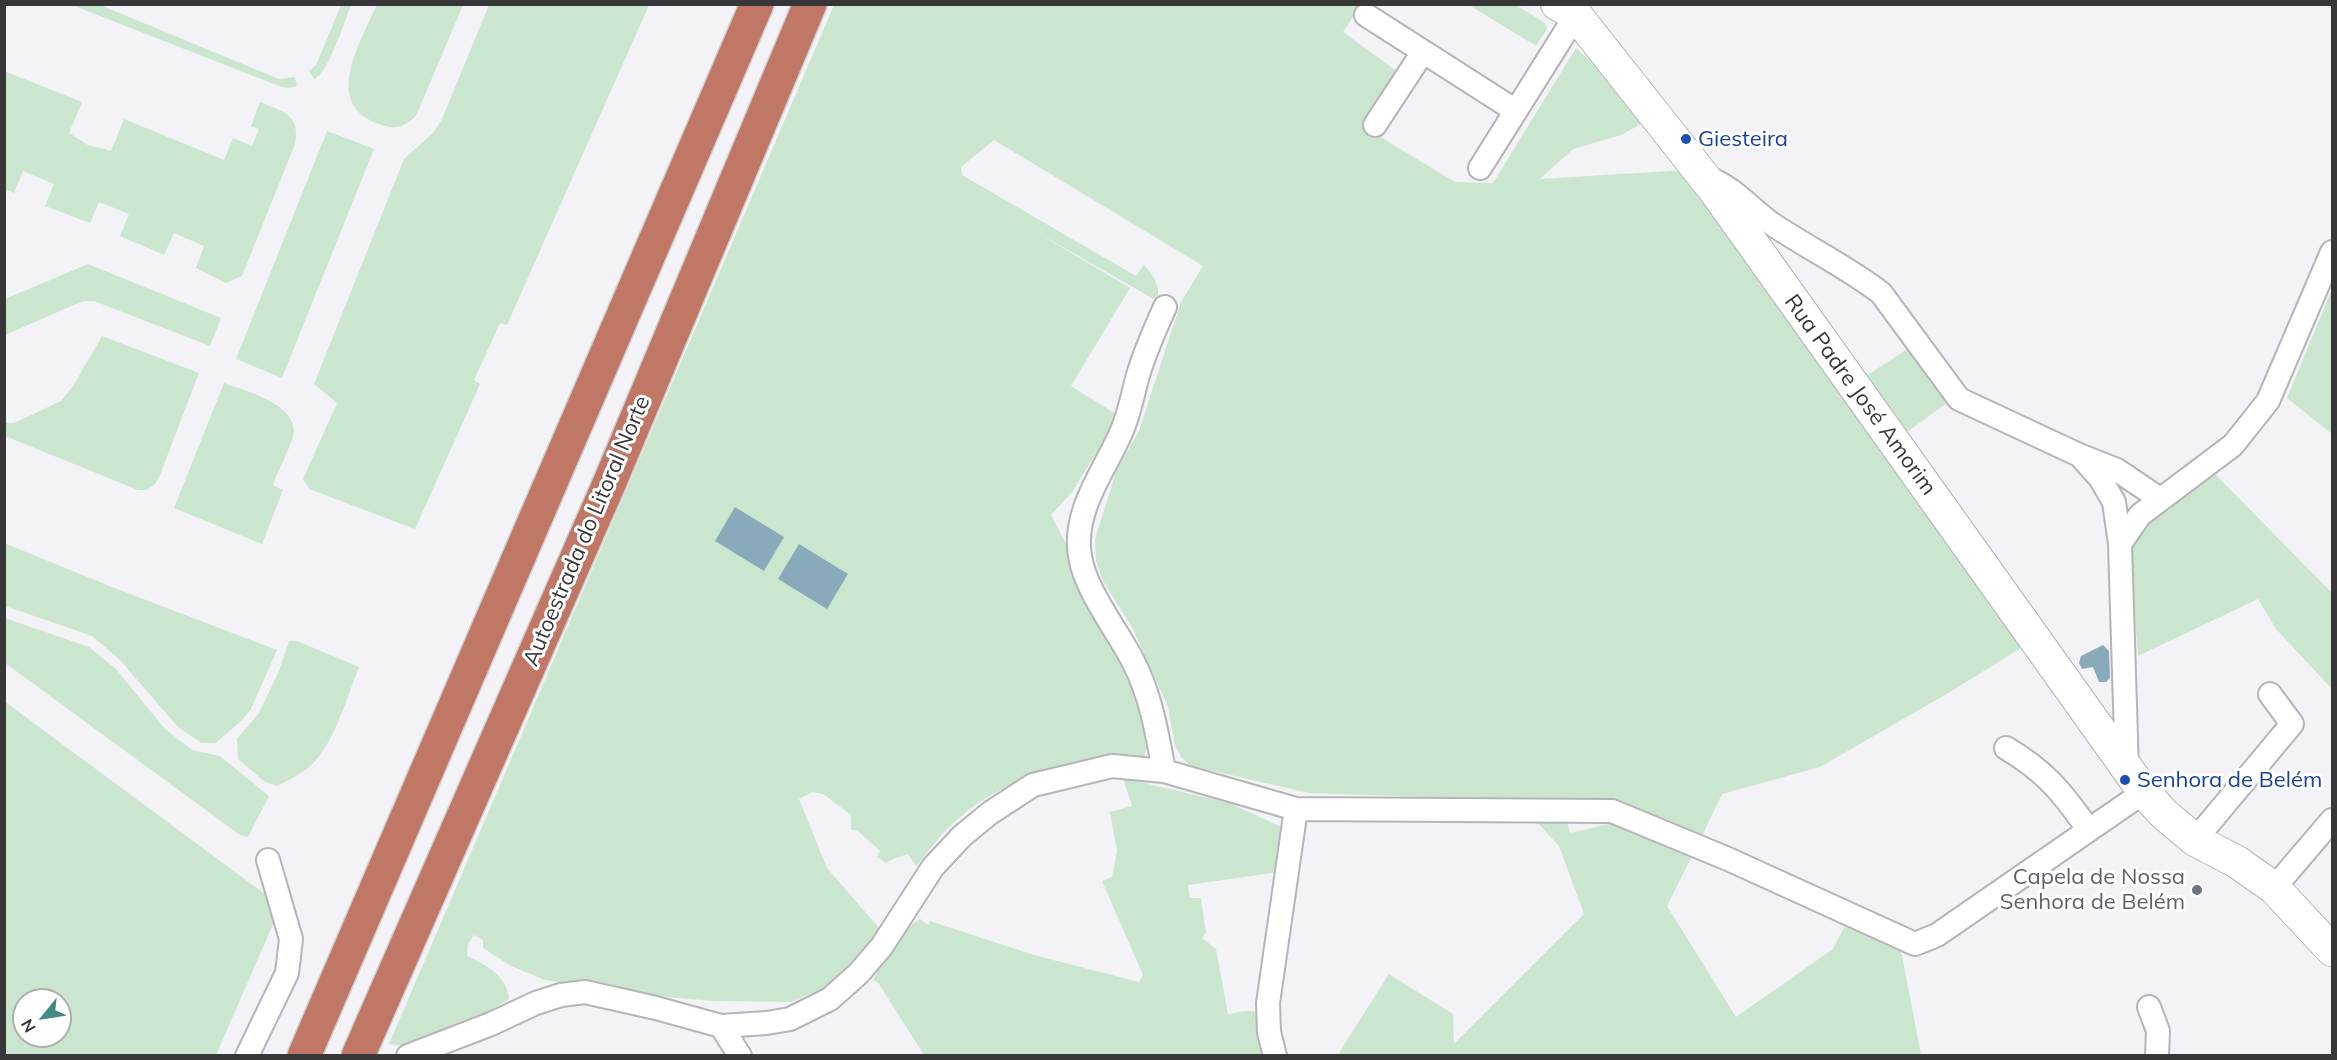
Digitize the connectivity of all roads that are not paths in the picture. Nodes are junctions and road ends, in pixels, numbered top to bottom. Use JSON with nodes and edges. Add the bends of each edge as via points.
{"nodes":[{"id":1,"x":757,"y":4,"type":"edge"},
{"id":2,"x":810,"y":4,"type":"edge"},
{"id":3,"x":1569,"y":8,"type":"edge"},
{"id":4,"x":1366,"y":15,"type":"dead end"},
{"id":5,"x":1423,"y":52,"type":"junction"},
{"id":6,"x":1516,"y":111,"type":"junction"},
{"id":7,"x":1375,"y":125,"type":"dead end"},
{"id":8,"x":1480,"y":168,"type":"dead end"},
{"id":9,"x":1756,"y":234,"type":"junction"},
{"id":10,"x":1805,"y":245,"type":"junction"},
{"id":11,"x":2332,"y":252,"type":"edge"},
{"id":12,"x":1165,"y":307,"type":"dead end"},
{"id":13,"x":2084,"y":461,"type":"junction"},
{"id":14,"x":2153,"y":505,"type":"junction"},
{"id":15,"x":2120,"y":544,"type":"junction"},
{"id":16,"x":2270,"y":694,"type":"dead end"},
{"id":17,"x":2006,"y":748,"type":"dead end"},
{"id":18,"x":1164,"y":771,"type":"junction"},
{"id":19,"x":2136,"y":781,"type":"junction"},
{"id":20,"x":1296,"y":809,"type":"junction"},
{"id":21,"x":2332,"y":820,"type":"edge"},
{"id":22,"x":2088,"y":829,"type":"junction"},
{"id":23,"x":2195,"y":840,"type":"junction"},
{"id":24,"x":268,"y":861,"type":"dead end"},
{"id":25,"x":2274,"y":888,"type":"junction"},
{"id":26,"x":2332,"y":950,"type":"edge"},
{"id":27,"x":2149,"y":1007,"type":"dead end"},
{"id":28,"x":721,"y":1026,"type":"junction"},
{"id":29,"x":421,"y":1053,"type":"edge"},
{"id":30,"x":737,"y":1055,"type":"edge"},
{"id":31,"x":247,"y":1056,"type":"edge"},
{"id":32,"x":304,"y":1056,"type":"edge"},
{"id":33,"x":358,"y":1056,"type":"edge"},
{"id":34,"x":1275,"y":1056,"type":"edge"},
{"id":35,"x":2157,"y":1056,"type":"edge"}],
"edges":[{"from":1,"to":32,"type":"highway"},
{"from":2,"to":33,"type":"highway","name":"Autoestrada do Litoral Norte","via":[[609,484]]},
{"from":3,"to":6,"type":"street"},
{"from":3,"to":9,"type":"street","name":"Rua Padre José Amorim","via":[[1703,176]]},
{"from":4,"to":5,"type":"street"},
{"from":5,"to":6,"type":"street"},
{"from":5,"to":7,"type":"street"},
{"from":6,"to":8,"type":"street"},
{"from":9,"to":10,"type":"street"},
{"from":9,"to":10,"type":"street","via":[[1768,241]]},
{"from":9,"to":19,"type":"street","name":"Rua Padre José Amorim"},
{"from":10,"to":13,"type":"street","via":[[1881,293],[1959,399]]},
{"from":11,"to":14,"type":"street","via":[[2268,401],[2233,445]]},
{"from":12,"to":18,"type":"street","via":[[1139,373],[1123,429],[1098,476],[1080,533],[1080,556],[1090,586],[1135,664],[1149,698]]},
{"from":13,"to":14,"type":"street","via":[[2117,470]]},
{"from":13,"to":15,"type":"street","via":[[2114,502]]},
{"from":14,"to":15,"type":"street","via":[[2127,531]]},
{"from":15,"to":19,"type":"street"},
{"from":16,"to":23,"type":"street","via":[[2292,724]]},
{"from":17,"to":22,"type":"street","via":[[2057,786]]},
{"from":18,"to":20,"type":"street"},
{"from":18,"to":28,"type":"street","via":[[1112,766],[1033,785],[962,836],[933,867],[882,946],[831,999],[790,1018]]},
{"from":19,"to":22,"type":"street"},
{"from":19,"to":23,"type":"street","name":"Rua Padre José Amorim","via":[[2164,814]]},
{"from":20,"to":22,"type":"street","via":[[1612,811],[1915,944],[1937,935]]},
{"from":20,"to":34,"type":"street","via":[[1268,1003]]},
{"from":21,"to":25,"type":"street"},
{"from":23,"to":25,"type":"street","name":"Rua Padre José Amorim","via":[[2237,862]]},
{"from":24,"to":31,"type":"street","via":[[291,939],[287,973]]},
{"from":25,"to":26,"type":"street","name":"Rua Padre José Amorim"},
{"from":27,"to":35,"type":"street","via":[[2158,1030]]},
{"from":28,"to":29,"type":"street","via":[[585,992],[536,1003]]},
{"from":28,"to":30,"type":"street"}]}
